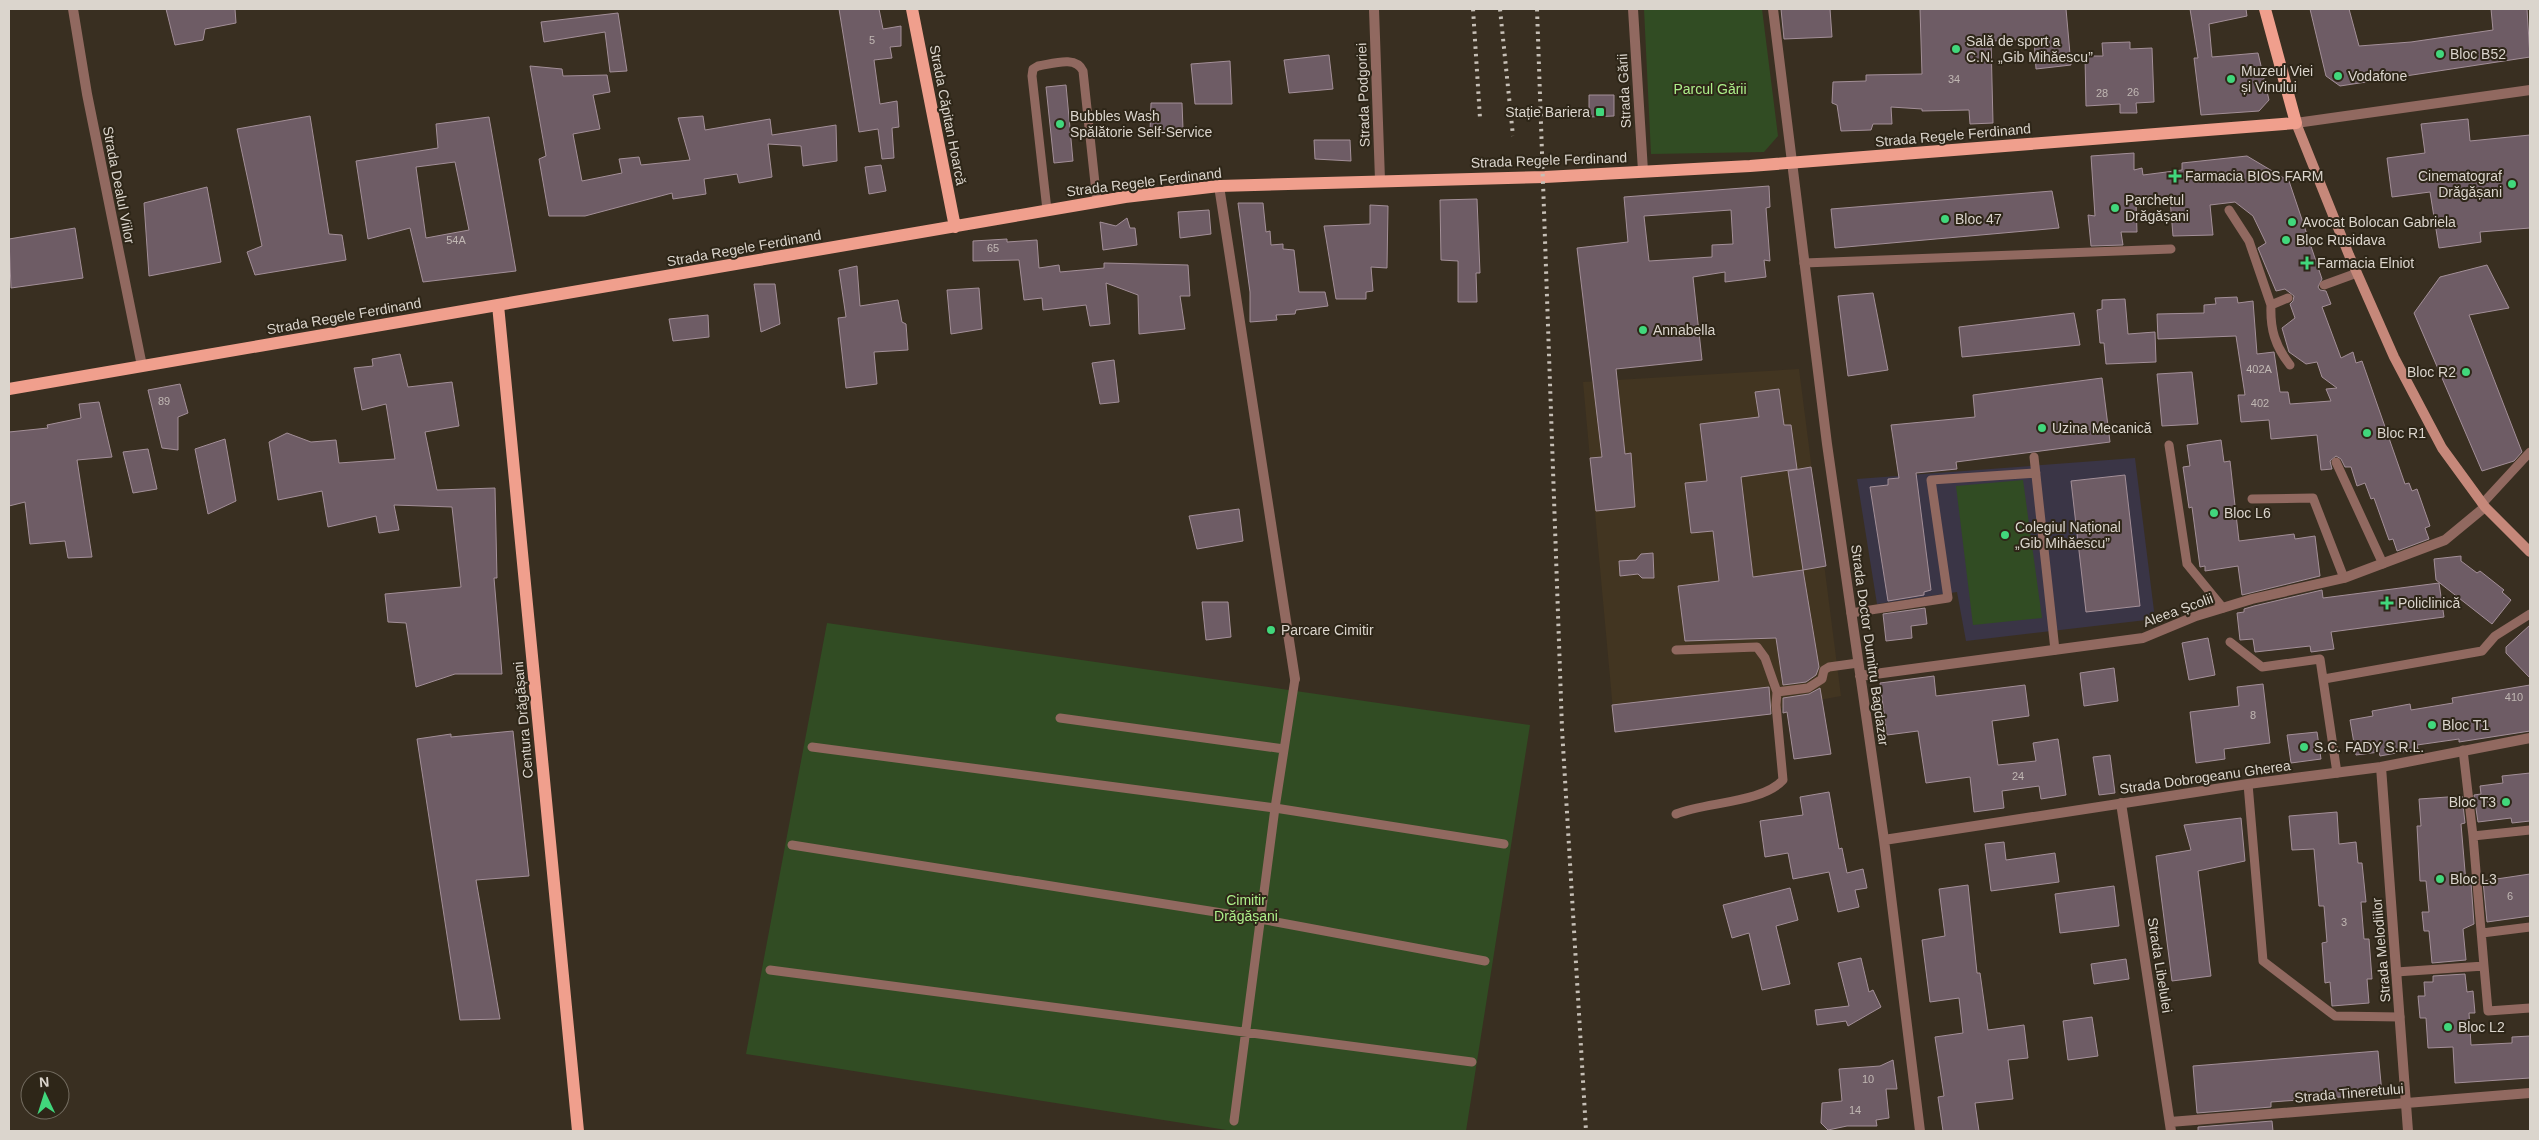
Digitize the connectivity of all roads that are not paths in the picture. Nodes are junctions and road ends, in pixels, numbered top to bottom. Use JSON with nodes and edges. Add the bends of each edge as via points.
{"nodes":[{"id":1,"x":73,"y":9,"type":"edge"},
{"id":2,"x":912,"y":9,"type":"edge"},
{"id":3,"x":1374,"y":9,"type":"edge"},
{"id":4,"x":1633,"y":9,"type":"edge"},
{"id":5,"x":1772,"y":9,"type":"edge"},
{"id":6,"x":2265,"y":9,"type":"edge"},
{"id":7,"x":2530,"y":90,"type":"edge"},
{"id":8,"x":2296,"y":123,"type":"junction"},
{"id":9,"x":1792,"y":163,"type":"junction"},
{"id":10,"x":1643,"y":171,"type":"junction"},
{"id":11,"x":1380,"y":180,"type":"junction"},
{"id":12,"x":1218,"y":186,"type":"junction"},
{"id":13,"x":1097,"y":202,"type":"junction"},
{"id":14,"x":1047,"y":210,"type":"junction"},
{"id":15,"x":2229,"y":210,"type":"dead end"},
{"id":16,"x":955,"y":226,"type":"junction"},
{"id":17,"x":2171,"y":249,"type":"dead end"},
{"id":18,"x":1804,"y":263,"type":"junction"},
{"id":19,"x":2357,"y":273,"type":"junction"},
{"id":20,"x":2324,"y":285,"type":"dead end"},
{"id":21,"x":2288,"y":298,"type":"dead end"},
{"id":22,"x":498,"y":305,"type":"junction"},
{"id":23,"x":2271,"y":305,"type":"junction"},
{"id":24,"x":2290,"y":365,"type":"dead end"},
{"id":25,"x":142,"y":366,"type":"junction"},
{"id":26,"x":9,"y":389,"type":"edge"},
{"id":27,"x":2169,"y":445,"type":"dead end"},
{"id":28,"x":2530,"y":452,"type":"edge"},
{"id":29,"x":2034,"y":458,"type":"dead end"},
{"id":30,"x":2336,"y":462,"type":"dead end"},
{"id":31,"x":2036,"y":473,"type":"junction"},
{"id":32,"x":2252,"y":499,"type":"dead end"},
{"id":33,"x":2484,"y":506,"type":"junction"},
{"id":34,"x":2530,"y":552,"type":"edge"},
{"id":35,"x":2383,"y":564,"type":"junction"},
{"id":36,"x":2344,"y":578,"type":"junction"},
{"id":37,"x":2223,"y":608,"type":"junction"},
{"id":38,"x":1851,"y":612,"type":"junction"},
{"id":39,"x":2530,"y":614,"type":"edge"},
{"id":40,"x":2230,"y":642,"type":"dead end"},
{"id":41,"x":1676,"y":650,"type":"dead end"},
{"id":42,"x":2055,"y":650,"type":"junction"},
{"id":43,"x":1858,"y":664,"type":"junction"},
{"id":44,"x":1860,"y":676,"type":"junction"},
{"id":45,"x":1294,"y":679,"type":"joint"},
{"id":46,"x":2324,"y":679,"type":"junction"},
{"id":47,"x":1777,"y":692,"type":"junction"},
{"id":48,"x":1060,"y":718,"type":"dead end"},
{"id":49,"x":2530,"y":738,"type":"edge"},
{"id":50,"x":812,"y":747,"type":"dead end"},
{"id":51,"x":1284,"y":749,"type":"junction"},
{"id":52,"x":2463,"y":750,"type":"junction"},
{"id":53,"x":2381,"y":767,"type":"junction"},
{"id":54,"x":2337,"y":773,"type":"junction"},
{"id":55,"x":2248,"y":784,"type":"junction"},
{"id":56,"x":2121,"y":803,"type":"junction"},
{"id":57,"x":1274,"y":808,"type":"junction"},
{"id":58,"x":1676,"y":814,"type":"dead end"},
{"id":59,"x":2530,"y":830,"type":"edge"},
{"id":60,"x":2474,"y":836,"type":"junction"},
{"id":61,"x":1884,"y":840,"type":"junction"},
{"id":62,"x":1504,"y":844,"type":"dead end"},
{"id":63,"x":792,"y":845,"type":"dead end"},
{"id":64,"x":1260,"y":919,"type":"junction"},
{"id":65,"x":2530,"y":927,"type":"edge"},
{"id":66,"x":2482,"y":933,"type":"junction"},
{"id":67,"x":1485,"y":961,"type":"dead end"},
{"id":68,"x":2484,"y":966,"type":"junction"},
{"id":69,"x":770,"y":970,"type":"dead end"},
{"id":70,"x":2396,"y":972,"type":"junction"},
{"id":71,"x":2530,"y":1008,"type":"edge"},
{"id":72,"x":2400,"y":1017,"type":"junction"},
{"id":73,"x":1246,"y":1031,"type":"junction"},
{"id":74,"x":1472,"y":1062,"type":"dead end"},
{"id":75,"x":2530,"y":1094,"type":"edge"},
{"id":76,"x":2406,"y":1102,"type":"junction"},
{"id":77,"x":1234,"y":1121,"type":"dead end"},
{"id":78,"x":2170,"y":1126,"type":"edge"},
{"id":79,"x":578,"y":1131,"type":"edge"},
{"id":80,"x":1920,"y":1131,"type":"edge"},
{"id":81,"x":2408,"y":1131,"type":"edge"}],
"edges":[{"from":1,"to":25,"type":"street","name":"Strada Dealul Viilor"},
{"from":2,"to":16,"type":"main road","name":"Strada Căpitan Hoarcă"},
{"from":3,"to":11,"type":"street","name":"Strada Podgoriei"},
{"from":4,"to":10,"type":"street","name":"Strada Gării"},
{"from":5,"to":9,"type":"street","name":"Strada Doctor Dumitru Bagdazar"},
{"from":6,"to":8,"type":"main road"},
{"from":7,"to":8,"type":"street"},
{"from":8,"to":9,"type":"main road","name":"Strada Regele Ferdinand"},
{"from":8,"to":19,"type":"main road"},
{"from":9,"to":10,"type":"main road","name":"Strada Regele Ferdinand"},
{"from":9,"to":18,"type":"street","name":"Strada Doctor Dumitru Bagdazar"},
{"from":10,"to":11,"type":"main road","name":"Strada Regele Ferdinand","via":[[1545,177]]},
{"from":11,"to":12,"type":"main road","name":"Strada Regele Ferdinand"},
{"from":12,"to":13,"type":"main road","name":"Strada Regele Ferdinand"},
{"from":12,"to":45,"type":"street"},
{"from":13,"to":14,"type":"main road","name":"Strada Regele Ferdinand"},
{"from":13,"to":14,"type":"lane","via":[[1083,71],[1074,62],[1038,66],[1032,76]]},
{"from":14,"to":16,"type":"main road","name":"Strada Regele Ferdinand"},
{"from":15,"to":23,"type":"lane","via":[[2249,241]]},
{"from":16,"to":22,"type":"main road","name":"Strada Regele Ferdinand"},
{"from":17,"to":18,"type":"lane"},
{"from":18,"to":38,"type":"street","name":"Strada Doctor Dumitru Bagdazar"},
{"from":19,"to":20,"type":"lane"},
{"from":19,"to":33,"type":"main road","via":[[2394,357],[2442,448]]},
{"from":21,"to":23,"type":"lane"},
{"from":22,"to":25,"type":"main road","name":"Strada Regele Ferdinand"},
{"from":22,"to":79,"type":"main road","name":"Centura Drăgășani"},
{"from":23,"to":24,"type":"lane","via":[[2272,334]]},
{"from":25,"to":26,"type":"main road","name":"Strada Regele Ferdinand"},
{"from":27,"to":37,"type":"lane","via":[[2187,564]]},
{"from":28,"to":33,"type":"lane"},
{"from":29,"to":31,"type":"lane"},
{"from":30,"to":35,"type":"lane"},
{"from":31,"to":38,"type":"lane","via":[[1931,480],[1948,598]]},
{"from":31,"to":42,"type":"lane"},
{"from":32,"to":36,"type":"lane","via":[[2313,498]]},
{"from":33,"to":34,"type":"main road"},
{"from":33,"to":35,"type":"street","name":"Aleea Școlii","via":[[2445,540]]},
{"from":35,"to":36,"type":"street","name":"Aleea Școlii"},
{"from":36,"to":37,"type":"street","name":"Aleea Școlii"},
{"from":37,"to":42,"type":"street","name":"Aleea Școlii","via":[[2143,638]]},
{"from":38,"to":43,"type":"street","name":"Strada Doctor Dumitru Bagdazar"},
{"from":39,"to":46,"type":"lane","via":[[2495,636],[2482,651]]},
{"from":40,"to":46,"type":"lane","via":[[2262,667],[2320,659]]},
{"from":41,"to":47,"type":"lane","via":[[1757,647],[1765,658]]},
{"from":42,"to":44,"type":"street","name":"Aleea Școlii"},
{"from":43,"to":44,"type":"street","name":"Strada Doctor Dumitru Bagdazar"},
{"from":43,"to":47,"type":"lane","via":[[1829,666],[1824,670],[1822,679],[1808,688]]},
{"from":44,"to":61,"type":"street","name":"Strada Doctor Dumitru Bagdazar"},
{"from":45,"to":51,"type":"lane"},
{"from":46,"to":54,"type":"lane"},
{"from":47,"to":58,"type":"lane","via":[[1783,780],[1775,788]]},
{"from":48,"to":51,"type":"lane"},
{"from":49,"to":52,"type":"street","name":"Strada Dobrogeanu Gherea"},
{"from":50,"to":57,"type":"lane"},
{"from":51,"to":57,"type":"lane"},
{"from":52,"to":53,"type":"street","name":"Strada Dobrogeanu Gherea"},
{"from":52,"to":60,"type":"lane"},
{"from":53,"to":54,"type":"street","name":"Strada Dobrogeanu Gherea"},
{"from":53,"to":70,"type":"street","name":"Strada Melodiilor"},
{"from":54,"to":55,"type":"street","name":"Strada Dobrogeanu Gherea"},
{"from":55,"to":56,"type":"street","name":"Strada Dobrogeanu Gherea"},
{"from":55,"to":72,"type":"lane","via":[[2263,961],[2335,1016]]},
{"from":56,"to":61,"type":"street","name":"Strada Dobrogeanu Gherea"},
{"from":56,"to":78,"type":"street","name":"Strada Libelulei"},
{"from":57,"to":62,"type":"lane"},
{"from":57,"to":64,"type":"lane"},
{"from":59,"to":60,"type":"lane"},
{"from":60,"to":66,"type":"lane"},
{"from":61,"to":80,"type":"street","name":"Strada Doctor Dumitru Bagdazar"},
{"from":63,"to":64,"type":"lane"},
{"from":64,"to":67,"type":"lane"},
{"from":64,"to":73,"type":"lane"},
{"from":65,"to":66,"type":"lane"},
{"from":66,"to":68,"type":"lane"},
{"from":68,"to":70,"type":"lane"},
{"from":68,"to":71,"type":"lane","via":[[2488,1012]]},
{"from":69,"to":73,"type":"lane"},
{"from":70,"to":72,"type":"street","name":"Strada Melodiilor"},
{"from":72,"to":76,"type":"street","name":"Strada Melodiilor"},
{"from":73,"to":74,"type":"lane"},
{"from":73,"to":77,"type":"lane"},
{"from":75,"to":76,"type":"street","name":"Strada Tineretului"},
{"from":76,"to":78,"type":"street","name":"Strada Tineretului"},
{"from":76,"to":81,"type":"street","name":"Strada Melodiilor"}]}
